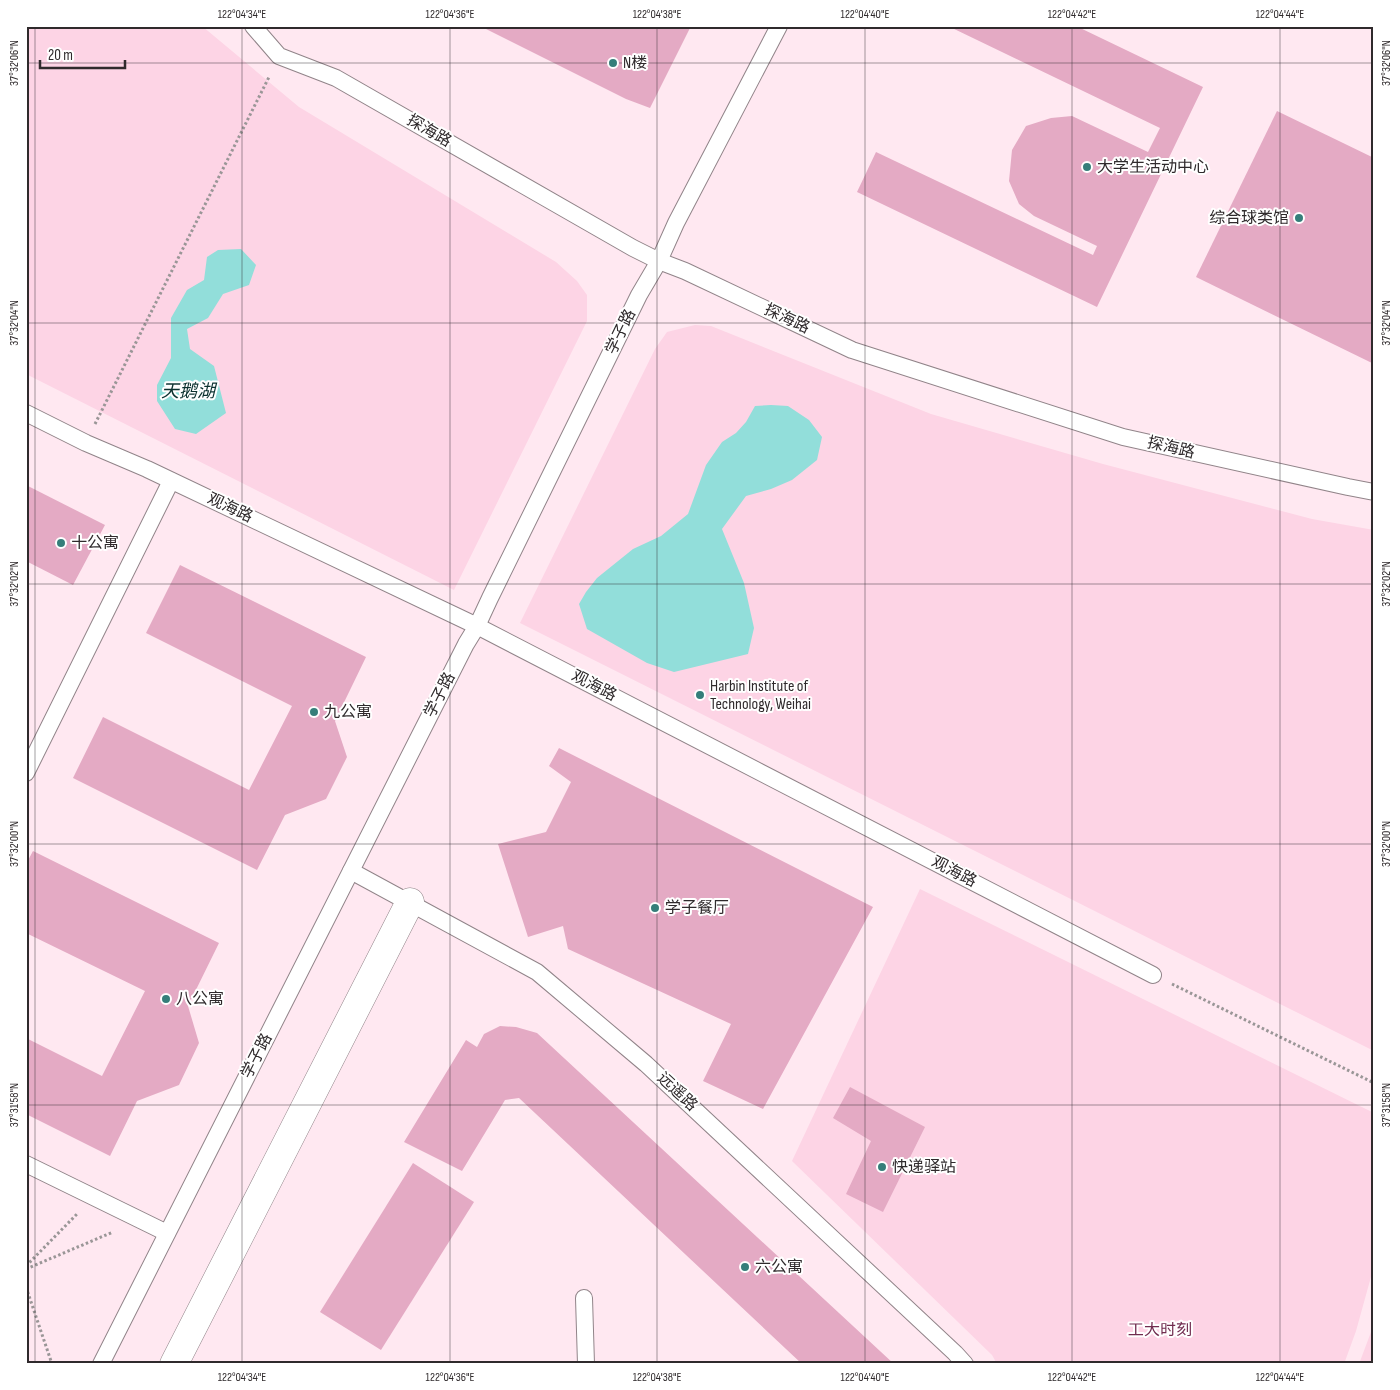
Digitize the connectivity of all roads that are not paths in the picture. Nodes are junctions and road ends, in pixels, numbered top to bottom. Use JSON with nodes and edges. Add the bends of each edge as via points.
{"nodes":[{"id":1,"x":253,"y":26,"type":"edge"},
{"id":2,"x":779,"y":26,"type":"edge"},
{"id":3,"x":659,"y":261,"type":"junction"},
{"id":4,"x":26,"y":413,"type":"edge"},
{"id":5,"x":171,"y":481,"type":"junction"},
{"id":6,"x":1374,"y":492,"type":"edge"},
{"id":7,"x":477,"y":626,"type":"junction"},
{"id":8,"x":26,"y":773,"type":"edge"},
{"id":9,"x":351,"y":871,"type":"junction"},
{"id":10,"x":410,"y":902,"type":"junction"},
{"id":11,"x":1153,"y":975,"type":"road end"},
{"id":12,"x":26,"y":1164,"type":"edge"},
{"id":13,"x":167,"y":1233,"type":"junction"},
{"id":14,"x":584,"y":1298,"type":"dead end"},
{"id":15,"x":102,"y":1364,"type":"edge"},
{"id":16,"x":174,"y":1364,"type":"edge"},
{"id":17,"x":586,"y":1364,"type":"edge"},
{"id":18,"x":965,"y":1364,"type":"edge"}],
"edges":[{"from":1,"to":3,"type":"lane","name":"探海路","via":[[279,56],[336,78]]},
{"from":2,"to":3,"type":"lane","name":"学子路"},
{"from":3,"to":6,"type":"lane","name":"探海路","via":[[852,350],[1123,437]]},
{"from":3,"to":7,"type":"lane","name":"学子路"},
{"from":4,"to":5,"type":"lane","name":"观海路"},
{"from":5,"to":7,"type":"lane","name":"观海路"},
{"from":5,"to":8,"type":"lane"},
{"from":7,"to":9,"type":"lane","name":"学子路"},
{"from":7,"to":11,"type":"lane","name":"观海路"},
{"from":9,"to":10,"type":"lane","name":"远遥路"},
{"from":9,"to":13,"type":"lane","name":"学子路"},
{"from":10,"to":16,"type":"street"},
{"from":10,"to":18,"type":"lane","name":"远遥路","via":[[537,972],[646,1064]]},
{"from":12,"to":13,"type":"lane"},
{"from":13,"to":15,"type":"lane","name":"学子路"},
{"from":14,"to":17,"type":"lane"}]}
